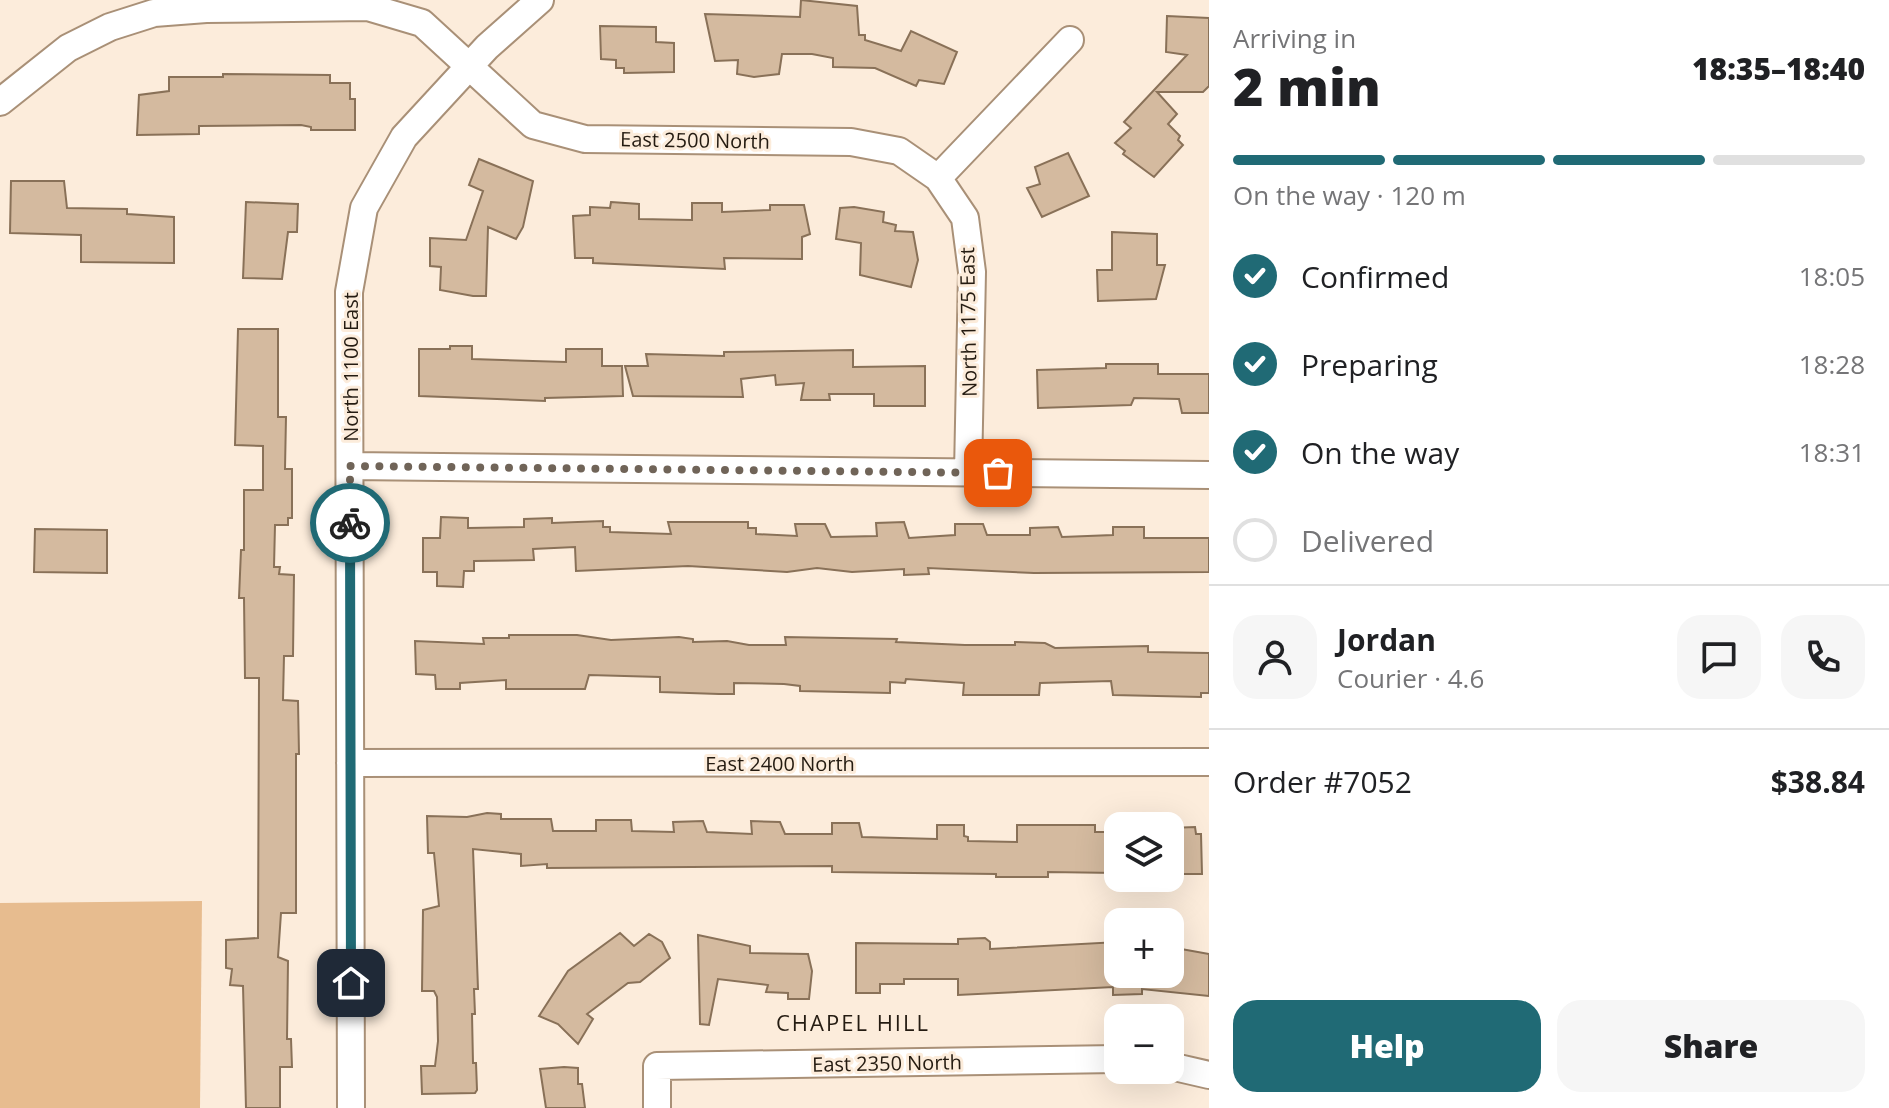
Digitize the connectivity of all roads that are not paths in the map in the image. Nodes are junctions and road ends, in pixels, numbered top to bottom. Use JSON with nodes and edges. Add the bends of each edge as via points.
{"nodes":[{"id":1,"x":540,"y":0,"type":"edge"},
{"id":2,"x":1070,"y":40,"type":"dead end"},
{"id":3,"x":469,"y":65,"type":"junction"},
{"id":4,"x":0,"y":102,"type":"edge"},
{"id":5,"x":938,"y":178,"type":"junction"},
{"id":6,"x":350,"y":466,"type":"junction"},
{"id":7,"x":968,"y":473,"type":"junction"},
{"id":8,"x":1209,"y":475,"type":"edge"},
{"id":9,"x":1209,"y":762,"type":"edge"},
{"id":10,"x":350,"y":763,"type":"junction"},
{"id":11,"x":1104,"y":1059,"type":"edge"},
{"id":12,"x":1184,"y":1069,"type":"edge"},
{"id":13,"x":1209,"y":1075,"type":"edge"},
{"id":14,"x":351,"y":1108,"type":"edge"},
{"id":15,"x":657,"y":1108,"type":"edge"}],
"edges":[{"from":1,"to":3,"type":"street","name":"North 1100 East"},
{"from":2,"to":5,"type":"street"},
{"from":3,"to":4,"type":"street","name":"East 2500 North","via":[[422,23],[368,7],[154,13],[68,48]]},
{"from":3,"to":5,"type":"street","name":"East 2500 North","via":[[533,125],[585,139],[851,142],[899,151]]},
{"from":3,"to":6,"type":"street","name":"North 1100 East","via":[[404,137],[364,208],[349,292]]},
{"from":5,"to":7,"type":"street","name":"North 1175 East","via":[[965,218],[972,272]]},
{"from":6,"to":7,"type":"street"},
{"from":6,"to":10,"type":"street","name":"North 1100 East"},
{"from":7,"to":8,"type":"street"},
{"from":9,"to":10,"type":"street","name":"East 2400 North"},
{"from":10,"to":14,"type":"street","name":"North 1100 East"},
{"from":11,"to":15,"type":"street","name":"East 2350 North","via":[[657,1066]]},
{"from":12,"to":13,"type":"street"}]}
